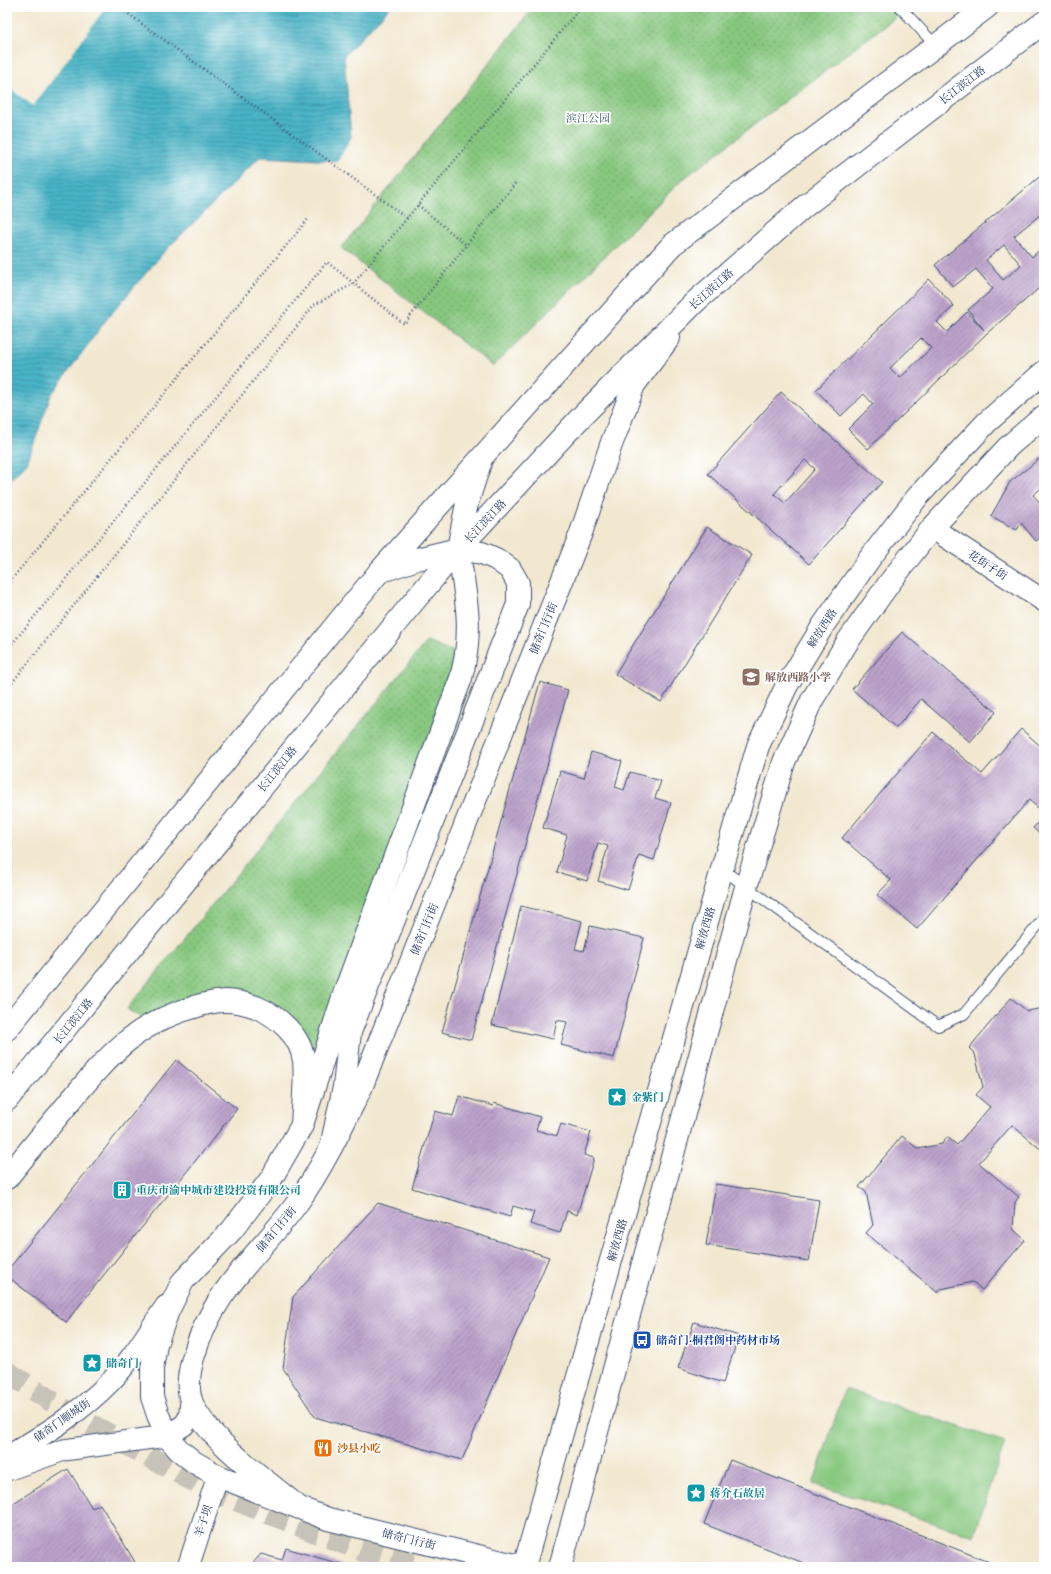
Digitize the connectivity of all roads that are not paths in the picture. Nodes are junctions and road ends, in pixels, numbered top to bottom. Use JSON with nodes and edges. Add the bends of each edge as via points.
{"nodes":[{"id":1,"x":900,"y":7,"type":"edge"},
{"id":2,"x":987,"y":7,"type":"edge"},
{"id":3,"x":1044,"y":22,"type":"edge"},
{"id":4,"x":936,"y":46,"type":"junction"},
{"id":5,"x":695,"y":302,"type":"junction"},
{"id":6,"x":1044,"y":372,"type":"edge"},
{"id":7,"x":1044,"y":416,"type":"edge"},
{"id":8,"x":483,"y":455,"type":"junction"},
{"id":9,"x":932,"y":528,"type":"junction"},
{"id":10,"x":458,"y":549,"type":"junction"},
{"id":11,"x":388,"y":569,"type":"junction"},
{"id":12,"x":1044,"y":601,"type":"edge"},
{"id":13,"x":410,"y":606,"type":"junction"},
{"id":14,"x":722,"y":869,"type":"junction"},
{"id":15,"x":746,"y":887,"type":"junction"},
{"id":16,"x":1044,"y":918,"type":"edge"},
{"id":17,"x":7,"y":1028,"type":"edge"},
{"id":18,"x":7,"y":1100,"type":"edge"},
{"id":19,"x":302,"y":1125,"type":"junction"},
{"id":20,"x":331,"y":1147,"type":"junction"},
{"id":21,"x":7,"y":1178,"type":"edge"},
{"id":22,"x":183,"y":1281,"type":"junction"},
{"id":23,"x":191,"y":1402,"type":"junction"},
{"id":24,"x":167,"y":1436,"type":"junction"},
{"id":25,"x":7,"y":1458,"type":"edge"},
{"id":26,"x":7,"y":1470,"type":"edge"},
{"id":27,"x":218,"y":1476,"type":"junction"},
{"id":28,"x":297,"y":1506,"type":"junction"},
{"id":29,"x":188,"y":1567,"type":"edge"},
{"id":30,"x":524,"y":1567,"type":"edge"},
{"id":31,"x":560,"y":1567,"type":"edge"}],
"edges":[{"from":1,"to":4,"type":"lane"},
{"from":2,"to":4,"type":"main road"},
{"from":3,"to":5,"type":"main road","name":"长江滨江路","via":[[805,206]]},
{"from":4,"to":8,"type":"main road","via":[[672,245]]},
{"from":5,"to":10,"type":"main road","name":"长江滨江路","via":[[583,415]]},
{"from":5,"to":20,"type":"main road","name":"储奇门行街","via":[[634,385],[581,533],[364,1080]]},
{"from":6,"to":14,"type":"main road","name":"解放西路","via":[[987,422],[919,495],[870,558],[824,624],[787,686],[758,746]]},
{"from":7,"to":9,"type":"main road","via":[[1009,446]]},
{"from":8,"to":10,"type":"main road","via":[[467,503]]},
{"from":8,"to":11,"type":"main road"},
{"from":9,"to":12,"type":"street","name":"花街子街"},
{"from":9,"to":15,"type":"main road","via":[[848,641],[812,700],[784,762]]},
{"from":10,"to":11,"type":"main road"},
{"from":10,"to":13,"type":"main road","name":"长江滨江路"},
{"from":10,"to":19,"type":"main road","name":"储奇门行街","via":[[469,618],[466,658],[344,991]]},
{"from":10,"to":20,"type":"main road","via":[[496,559],[510,569],[518,583],[518,604],[350,1032],[344,1087]]},
{"from":11,"to":13,"type":"main road","via":[[414,565],[422,573]]},
{"from":11,"to":17,"type":"main road"},
{"from":13,"to":18,"type":"main road","name":"长江滨江路"},
{"from":14,"to":15,"type":"lane"},
{"from":14,"to":30,"type":"main road","name":"解放西路"},
{"from":15,"to":16,"type":"lane","via":[[938,1026],[964,1014]]},
{"from":15,"to":31,"type":"main road"},
{"from":19,"to":21,"type":"main road","via":[[304,1060],[297,1040],[283,1024],[264,1010],[240,1001],[214,1001],[157,1020],[107,1057]]},
{"from":19,"to":22,"type":"main road","name":"储奇门行街","via":[[271,1179],[232,1230]]},
{"from":20,"to":23,"type":"main road","name":"储奇门行街","via":[[299,1201],[229,1284],[211,1312],[191,1366],[188,1388]]},
{"from":22,"to":24,"type":"main road","name":"储奇门行街","via":[[156,1344],[152,1369],[152,1397]]},
{"from":22,"to":25,"type":"street","name":"储奇门顺城街","via":[[111,1382],[73,1416]]},
{"from":23,"to":24,"type":"street","name":"储奇门顺城街","via":[[189,1418],[177,1431]]},
{"from":23,"to":28,"type":"main road","name":"储奇门行街","via":[[198,1416],[225,1445]]},
{"from":24,"to":26,"type":"street","name":"储奇门顺城街","via":[[64,1450]]},
{"from":24,"to":27,"type":"main road","name":"储奇门行街","via":[[178,1450]]},
{"from":27,"to":28,"type":"main road","name":"储奇门行街"},
{"from":27,"to":29,"type":"street","name":"羊子坝"},
{"from":28,"to":30,"type":"main road","name":"储奇门行街","via":[[328,1519]]}]}
